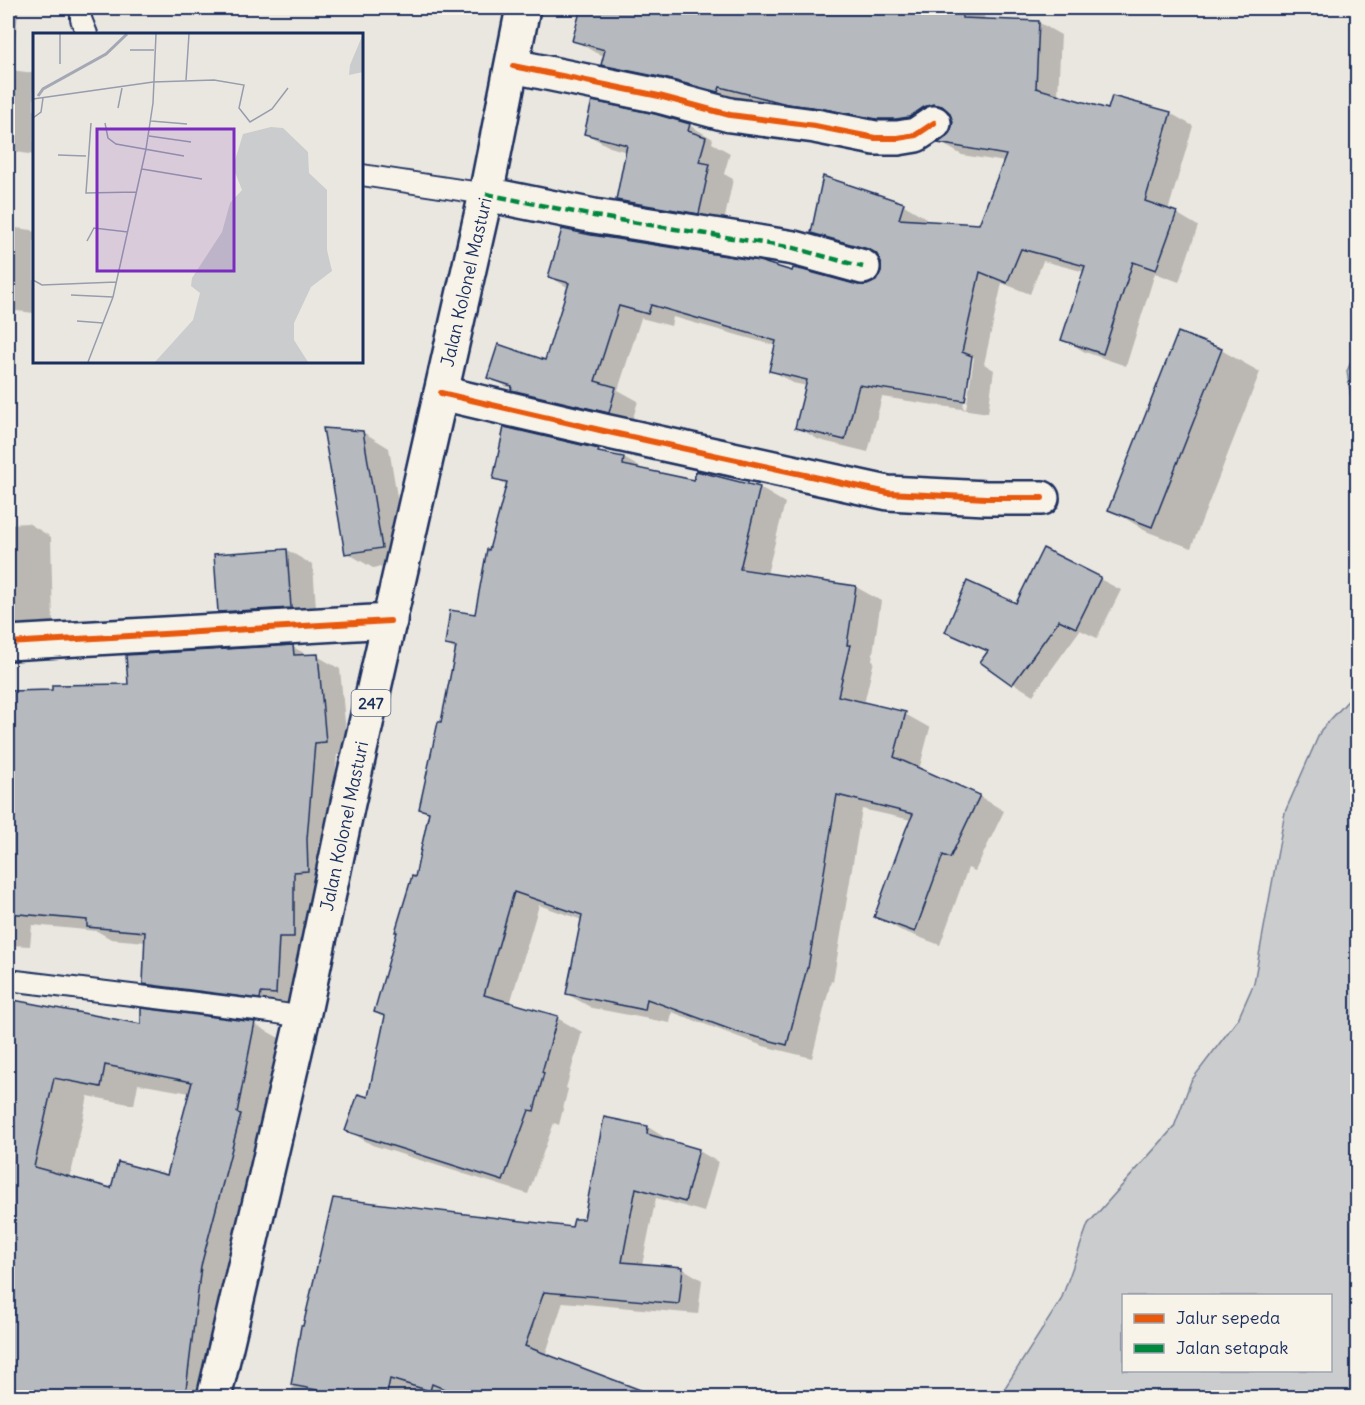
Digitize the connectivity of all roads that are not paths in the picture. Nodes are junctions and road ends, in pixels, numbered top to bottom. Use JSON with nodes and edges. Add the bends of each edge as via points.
{"nodes":[{"id":1,"x":81,"y":8,"type":"edge"},
{"id":2,"x":523,"y":8,"type":"edge"},
{"id":3,"x":87,"y":33,"type":"edge"},
{"id":4,"x":513,"y":66,"type":"junction"},
{"id":5,"x":934,"y":123,"type":"dead end"},
{"id":6,"x":363,"y":175,"type":"edge"},
{"id":7,"x":486,"y":194,"type":"junction"},
{"id":8,"x":863,"y":267,"type":"dead end"},
{"id":9,"x":441,"y":393,"type":"junction"},
{"id":10,"x":1042,"y":498,"type":"dead end"},
{"id":11,"x":390,"y":621,"type":"junction"},
{"id":12,"x":8,"y":643,"type":"edge"},
{"id":13,"x":8,"y":980,"type":"edge"},
{"id":14,"x":303,"y":1017,"type":"junction"},
{"id":15,"x":214,"y":1398,"type":"edge"}],
"edges":[{"from":1,"to":3,"type":"lane"},
{"from":2,"to":4,"type":"street","name":"Jalan Kolonel Masturi","number":"247"},
{"from":4,"to":5,"type":"street","via":[[730,115],[875,138],[916,135]]},
{"from":4,"to":7,"type":"street","name":"Jalan Kolonel Masturi","number":"247"},
{"from":6,"to":7,"type":"lane"},
{"from":7,"to":8,"type":"street","via":[[594,216],[794,248]]},
{"from":7,"to":9,"type":"street","name":"Jalan Kolonel Masturi","number":"247"},
{"from":9,"to":10,"type":"street","via":[[888,493]]},
{"from":9,"to":11,"type":"street","name":"Jalan Kolonel Masturi","number":"247"},
{"from":11,"to":12,"type":"street"},
{"from":11,"to":14,"type":"street","name":"Jalan Kolonel Masturi","number":"247"},
{"from":13,"to":14,"type":"lane"},
{"from":14,"to":15,"type":"street","name":"Jalan Kolonel Masturi","number":"247"}]}
